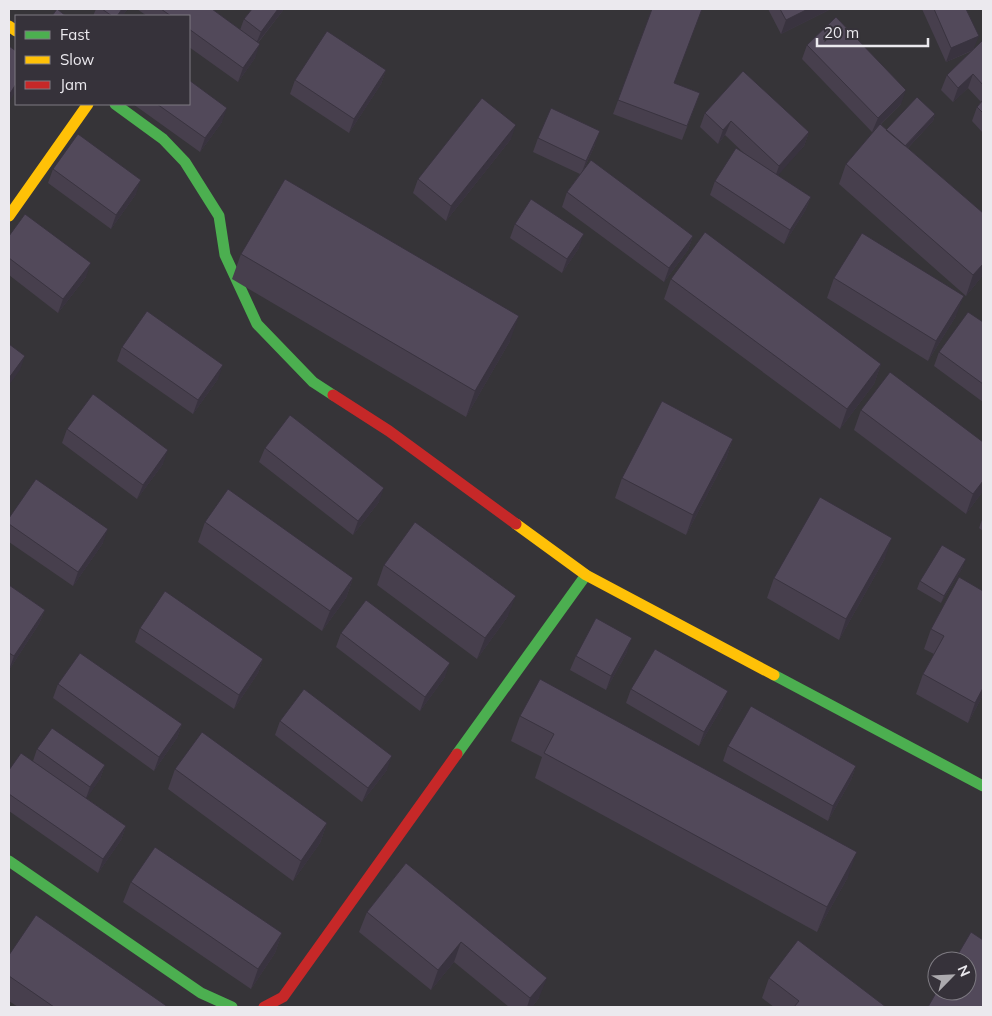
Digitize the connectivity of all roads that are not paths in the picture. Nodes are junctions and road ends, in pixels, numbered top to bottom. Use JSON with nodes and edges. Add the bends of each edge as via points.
{"nodes":[{"id":1,"x":87,"y":105,"type":"edge"},
{"id":2,"x":116,"y":105,"type":"edge"},
{"id":3,"x":9,"y":216,"type":"edge"},
{"id":4,"x":586,"y":575,"type":"junction"},
{"id":5,"x":983,"y":786,"type":"edge"},
{"id":6,"x":9,"y":861,"type":"edge"},
{"id":7,"x":232,"y":1007,"type":"edge"},
{"id":8,"x":264,"y":1007,"type":"edge"}],
"edges":[{"from":1,"to":3,"type":"street"},
{"from":2,"to":4,"type":"street","via":[[163,139],[184,162],[219,216],[225,255],[257,324],[313,382],[396,437]]},
{"from":4,"to":5,"type":"street"},
{"from":4,"to":8,"type":"street","via":[[283,997]]},
{"from":6,"to":7,"type":"street","via":[[201,993]]}]}
